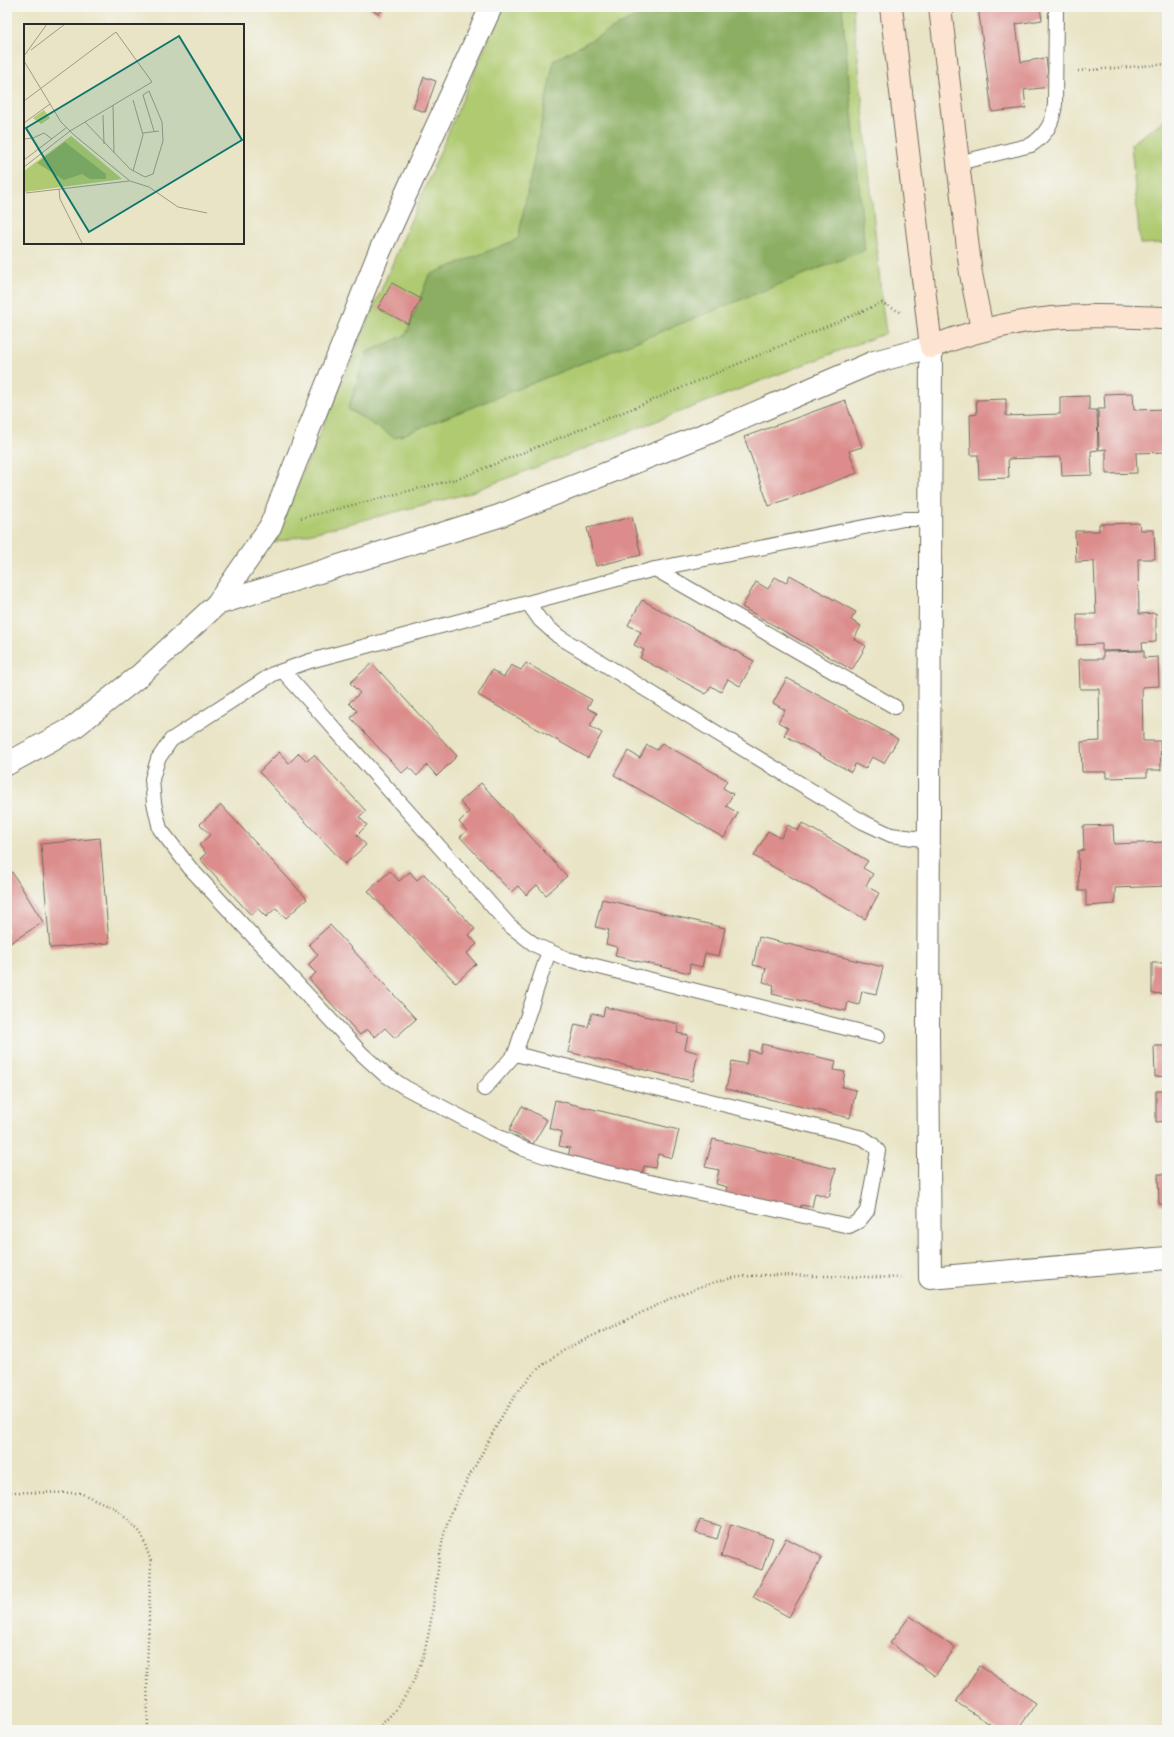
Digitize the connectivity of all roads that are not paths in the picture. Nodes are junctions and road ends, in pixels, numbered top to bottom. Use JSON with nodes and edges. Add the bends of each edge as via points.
{"nodes":[{"id":1,"x":491,"y":7,"type":"edge"},
{"id":2,"x":891,"y":7,"type":"edge"},
{"id":3,"x":940,"y":7,"type":"edge"},
{"id":4,"x":1056,"y":7,"type":"edge"},
{"id":5,"x":958,"y":163,"type":"junction"},
{"id":6,"x":1167,"y":318,"type":"edge"},
{"id":7,"x":982,"y":329,"type":"junction"},
{"id":8,"x":929,"y":336,"type":"junction"},
{"id":9,"x":931,"y":519,"type":"junction"},
{"id":10,"x":655,"y":570,"type":"junction"},
{"id":11,"x":528,"y":603,"type":"junction"},
{"id":12,"x":217,"y":604,"type":"junction"},
{"id":13,"x":283,"y":671,"type":"junction"},
{"id":14,"x":895,"y":707,"type":"dead end"},
{"id":15,"x":7,"y":764,"type":"edge"},
{"id":16,"x":929,"y":840,"type":"junction"},
{"id":17,"x":549,"y":951,"type":"junction"},
{"id":18,"x":878,"y":1036,"type":"dead end"},
{"id":19,"x":515,"y":1054,"type":"junction"},
{"id":20,"x":484,"y":1089,"type":"dead end"},
{"id":21,"x":1167,"y":1258,"type":"edge"}],
"edges":[{"from":1,"to":12,"type":"street","via":[[379,253],[270,527]]},
{"from":2,"to":8,"type":"street"},
{"from":3,"to":5,"type":"street"},
{"from":4,"to":5,"type":"lane","via":[[1054,117],[1049,128],[1031,145]]},
{"from":5,"to":7,"type":"street","via":[[971,274]]},
{"from":6,"to":7,"type":"street","via":[[1053,318]]},
{"from":7,"to":8,"type":"street"},
{"from":8,"to":9,"type":"street"},
{"from":8,"to":12,"type":"street","via":[[698,437],[499,516]]},
{"from":9,"to":10,"type":"lane","via":[[904,519]]},
{"from":9,"to":16,"type":"street"},
{"from":10,"to":11,"type":"lane"},
{"from":10,"to":14,"type":"lane"},
{"from":11,"to":13,"type":"lane","via":[[310,661]]},
{"from":11,"to":16,"type":"lane","via":[[540,620],[558,636],[863,822],[891,836]]},
{"from":12,"to":15,"type":"street","via":[[139,676],[73,728]]},
{"from":13,"to":17,"type":"lane","via":[[508,925],[535,945]]},
{"from":13,"to":19,"type":"lane","via":[[273,674],[171,740],[158,759],[152,779],[154,803],[160,829],[190,868],[362,1054],[384,1074],[406,1088],[490,1133],[548,1157],[600,1171],[849,1226],[859,1221],[867,1211],[878,1151],[863,1138]]},
{"from":16,"to":21,"type":"street","via":[[930,1278]]},
{"from":17,"to":18,"type":"lane","via":[[567,959]]},
{"from":17,"to":19,"type":"lane"},
{"from":19,"to":20,"type":"lane"}]}
